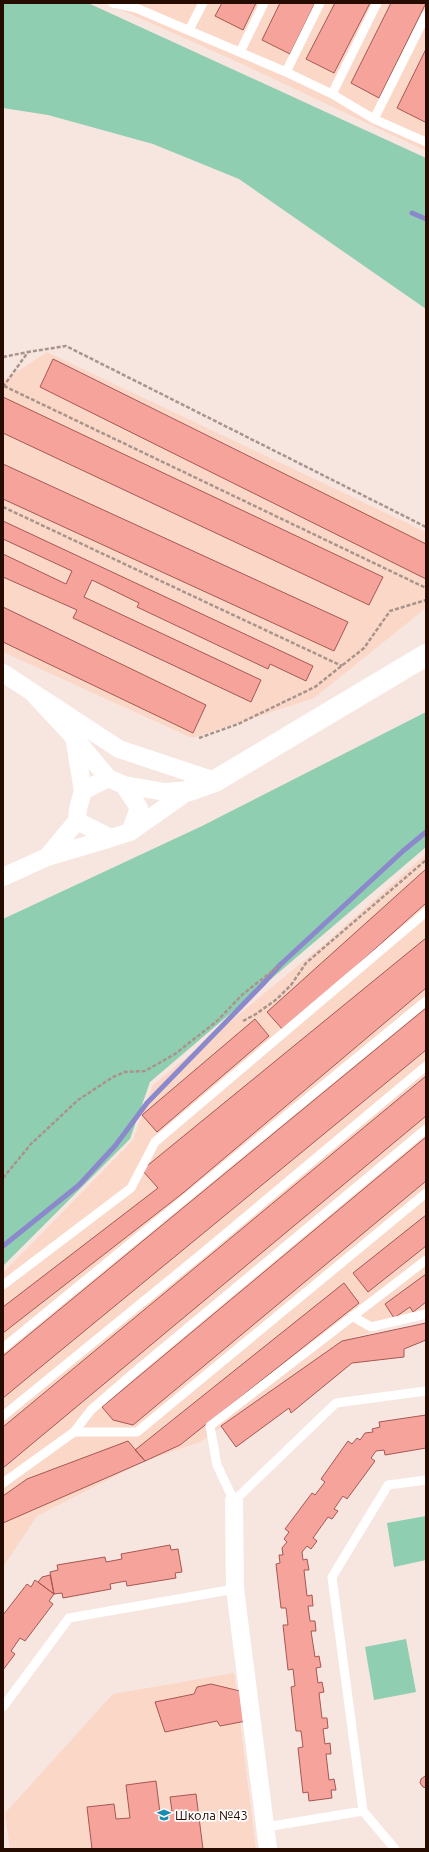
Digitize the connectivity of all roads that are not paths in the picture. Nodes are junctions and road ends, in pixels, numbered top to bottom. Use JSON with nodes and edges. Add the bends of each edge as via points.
{"nodes":[{"id":1,"x":113,"y":3,"type":"edge"},
{"id":2,"x":203,"y":3,"type":"edge"},
{"id":3,"x":264,"y":3,"type":"edge"},
{"id":4,"x":320,"y":3,"type":"edge"},
{"id":5,"x":377,"y":3,"type":"edge"},
{"id":6,"x":137,"y":5,"type":"edge"},
{"id":7,"x":426,"y":15,"type":"edge"},
{"id":8,"x":189,"y":30,"type":"junction"},
{"id":9,"x":240,"y":52,"type":"junction"},
{"id":10,"x":286,"y":72,"type":"junction"},
{"id":11,"x":332,"y":94,"type":"junction"},
{"id":12,"x":374,"y":119,"type":"junction"},
{"id":13,"x":425,"y":139,"type":"edge"},
{"id":14,"x":426,"y":655,"type":"edge"},
{"id":15,"x":3,"y":673,"type":"edge"},
{"id":16,"x":32,"y":692,"type":"junction"},
{"id":17,"x":73,"y":736,"type":"junction"},
{"id":18,"x":215,"y":780,"type":"junction"},
{"id":19,"x":116,"y":782,"type":"junction"},
{"id":20,"x":190,"y":790,"type":"junction"},
{"id":21,"x":83,"y":791,"type":"junction"},
{"id":22,"x":77,"y":820,"type":"junction"},
{"id":23,"x":130,"y":832,"type":"junction"},
{"id":24,"x":111,"y":838,"type":"junction"},
{"id":25,"x":47,"y":857,"type":"junction"},
{"id":26,"x":3,"y":877,"type":"edge"},
{"id":27,"x":426,"y":912,"type":"edge"},
{"id":28,"x":426,"y":1000,"type":"edge"},
{"id":29,"x":426,"y":1066,"type":"edge"},
{"id":30,"x":426,"y":1129,"type":"edge"},
{"id":31,"x":426,"y":1193,"type":"edge"},
{"id":32,"x":426,"y":1260,"type":"edge"},
{"id":33,"x":3,"y":1285,"type":"edge"},
{"id":34,"x":426,"y":1314,"type":"edge"},
{"id":35,"x":352,"y":1316,"type":"junction"},
{"id":36,"x":3,"y":1348,"type":"edge"},
{"id":37,"x":426,"y":1391,"type":"edge"},
{"id":38,"x":3,"y":1416,"type":"edge"},
{"id":39,"x":74,"y":1432,"type":"junction"},
{"id":40,"x":426,"y":1480,"type":"edge"},
{"id":41,"x":3,"y":1483,"type":"edge"},
{"id":42,"x":234,"y":1501,"type":"junction"},
{"id":43,"x":235,"y":1589,"type":"junction"},
{"id":44,"x":3,"y":1707,"type":"edge"},
{"id":45,"x":363,"y":1811,"type":"junction"},
{"id":46,"x":266,"y":1827,"type":"junction"},
{"id":47,"x":268,"y":1849,"type":"edge"},
{"id":48,"x":395,"y":1849,"type":"edge"}],
"edges":[{"from":1,"to":6,"type":"lane"},
{"from":2,"to":8,"type":"lane"},
{"from":3,"to":9,"type":"lane"},
{"from":4,"to":10,"type":"lane"},
{"from":5,"to":11,"type":"lane"},
{"from":6,"to":8,"type":"lane"},
{"from":7,"to":12,"type":"lane"},
{"from":8,"to":9,"type":"lane"},
{"from":9,"to":10,"type":"lane"},
{"from":10,"to":11,"type":"lane"},
{"from":11,"to":12,"type":"lane"},
{"from":12,"to":13,"type":"lane"},
{"from":14,"to":18,"type":"street"},
{"from":15,"to":16,"type":"street"},
{"from":16,"to":17,"type":"street"},
{"from":16,"to":18,"type":"street","via":[[120,749]]},
{"from":17,"to":19,"type":"street"},
{"from":17,"to":21,"type":"street"},
{"from":18,"to":20,"type":"street"},
{"from":19,"to":20,"type":"street","via":[[165,792]]},
{"from":19,"to":21,"type":"street"},
{"from":19,"to":23,"type":"street","via":[[140,808]]},
{"from":20,"to":23,"type":"street"},
{"from":21,"to":22,"type":"street"},
{"from":22,"to":24,"type":"street"},
{"from":22,"to":25,"type":"street"},
{"from":23,"to":24,"type":"street"},
{"from":24,"to":25,"type":"street"},
{"from":25,"to":26,"type":"street"},
{"from":27,"to":33,"type":"lane","via":[[155,1142],[131,1188]]},
{"from":28,"to":36,"type":"lane"},
{"from":29,"to":38,"type":"lane"},
{"from":30,"to":39,"type":"lane","via":[[136,1371],[91,1410]]},
{"from":31,"to":39,"type":"lane","via":[[137,1432]]},
{"from":32,"to":35,"type":"lane"},
{"from":34,"to":35,"type":"lane","via":[[371,1327]]},
{"from":35,"to":42,"type":"lane","via":[[210,1426],[217,1465]]},
{"from":37,"to":42,"type":"lane","via":[[336,1403]]},
{"from":39,"to":41,"type":"lane"},
{"from":40,"to":45,"type":"lane","via":[[388,1485],[332,1577]]},
{"from":42,"to":43,"type":"street"},
{"from":43,"to":44,"type":"lane","via":[[69,1618]]},
{"from":43,"to":46,"type":"street"},
{"from":45,"to":46,"type":"lane"},
{"from":45,"to":48,"type":"lane"},
{"from":46,"to":47,"type":"street"}]}
